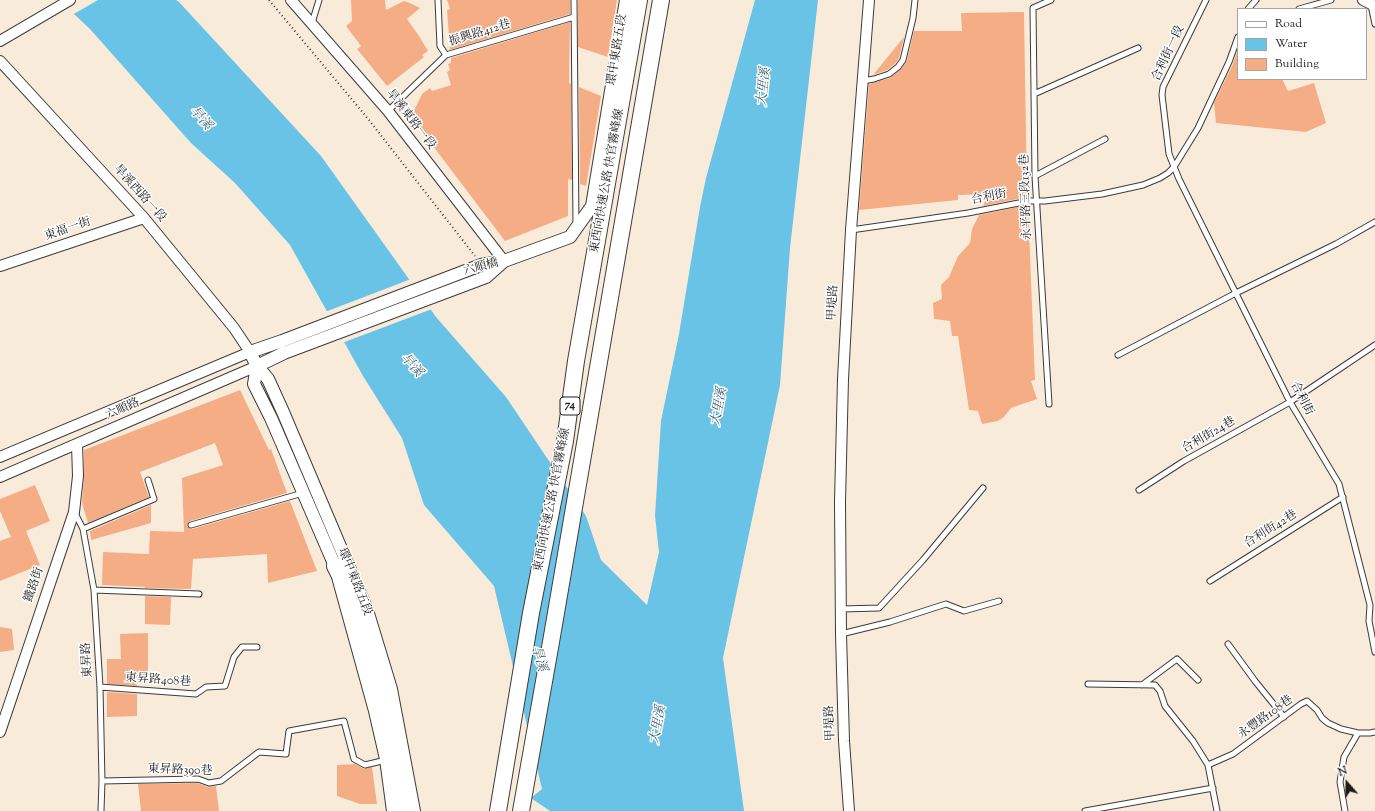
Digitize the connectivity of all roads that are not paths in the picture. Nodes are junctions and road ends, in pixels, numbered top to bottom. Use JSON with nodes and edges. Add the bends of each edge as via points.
{"nodes":[{"id":1,"x":70,"y":0,"type":"edge"},
{"id":2,"x":291,"y":0,"type":"edge"},
{"id":3,"x":319,"y":0,"type":"edge"},
{"id":4,"x":438,"y":0,"type":"edge"},
{"id":5,"x":574,"y":0,"type":"edge"},
{"id":6,"x":626,"y":0,"type":"edge"},
{"id":7,"x":640,"y":0,"type":"edge"},
{"id":8,"x":661,"y":0,"type":"edge"},
{"id":9,"x":869,"y":0,"type":"edge"},
{"id":10,"x":915,"y":0,"type":"edge"},
{"id":11,"x":1051,"y":0,"type":"edge"},
{"id":12,"x":1206,"y":0,"type":"edge"},
{"id":13,"x":1256,"y":0,"type":"edge"},
{"id":14,"x":1331,"y":0,"type":"edge"},
{"id":15,"x":1370,"y":3,"type":"edge"},
{"id":16,"x":1249,"y":8,"type":"edge"},
{"id":17,"x":1303,"y":8,"type":"edge"},
{"id":18,"x":574,"y":17,"type":"junction"},
{"id":19,"x":312,"y":23,"type":"junction"},
{"id":20,"x":1375,"y":24,"type":"edge"},
{"id":21,"x":3,"y":39,"type":"edge"},
{"id":22,"x":1237,"y":40,"type":"edge"},
{"id":23,"x":1138,"y":48,"type":"dead end"},
{"id":24,"x":446,"y":55,"type":"junction"},
{"id":25,"x":0,"y":61,"type":"edge"},
{"id":26,"x":862,"y":81,"type":"junction"},
{"id":27,"x":1034,"y":94,"type":"junction"},
{"id":28,"x":388,"y":112,"type":"junction"},
{"id":29,"x":1105,"y":139,"type":"dead end"},
{"id":30,"x":1174,"y":167,"type":"junction"},
{"id":31,"x":1035,"y":176,"type":"junction"},
{"id":32,"x":1036,"y":201,"type":"junction"},
{"id":33,"x":144,"y":218,"type":"junction"},
{"id":34,"x":1375,"y":222,"type":"edge"},
{"id":35,"x":576,"y":230,"type":"junction"},
{"id":36,"x":851,"y":230,"type":"junction"},
{"id":37,"x":504,"y":261,"type":"junction"},
{"id":38,"x":0,"y":266,"type":"edge"},
{"id":39,"x":1236,"y":293,"type":"junction"},
{"id":40,"x":1375,"y":345,"type":"edge"},
{"id":41,"x":250,"y":352,"type":"junction"},
{"id":42,"x":1118,"y":355,"type":"dead end"},
{"id":43,"x":256,"y":366,"type":"junction"},
{"id":44,"x":1290,"y":402,"type":"junction"},
{"id":45,"x":1049,"y":404,"type":"dead end"},
{"id":46,"x":77,"y":444,"type":"junction"},
{"id":47,"x":0,"y":458,"type":"edge"},
{"id":48,"x":0,"y":477,"type":"edge"},
{"id":49,"x":148,"y":480,"type":"dead end"},
{"id":50,"x":983,"y":488,"type":"dead end"},
{"id":51,"x":1138,"y":490,"type":"dead end"},
{"id":52,"x":304,"y":492,"type":"junction"},
{"id":53,"x":1343,"y":497,"type":"junction"},
{"id":54,"x":74,"y":512,"type":"junction"},
{"id":55,"x":191,"y":525,"type":"dead end"},
{"id":56,"x":83,"y":529,"type":"junction"},
{"id":57,"x":335,"y":566,"type":"joint"},
{"id":58,"x":1210,"y":581,"type":"dead end"},
{"id":59,"x":94,"y":590,"type":"junction"},
{"id":60,"x":199,"y":594,"type":"dead end"},
{"id":61,"x":999,"y":601,"type":"dead end"},
{"id":62,"x":841,"y":609,"type":"junction"},
{"id":63,"x":841,"y":634,"type":"junction"},
{"id":64,"x":1228,"y":644,"type":"dead end"},
{"id":65,"x":257,"y":647,"type":"dead end"},
{"id":66,"x":1375,"y":652,"type":"edge"},
{"id":67,"x":1198,"y":680,"type":"dead end"},
{"id":68,"x":1088,"y":684,"type":"dead end"},
{"id":69,"x":1142,"y":685,"type":"junction"},
{"id":70,"x":100,"y":687,"type":"junction"},
{"id":71,"x":1284,"y":717,"type":"junction"},
{"id":72,"x":0,"y":732,"type":"edge"},
{"id":73,"x":1375,"y":732,"type":"edge"},
{"id":74,"x":1358,"y":733,"type":"junction"},
{"id":75,"x":390,"y":757,"type":"junction"},
{"id":76,"x":1208,"y":765,"type":"junction"},
{"id":77,"x":102,"y":780,"type":"junction"},
{"id":78,"x":1213,"y":788,"type":"junction"},
{"id":79,"x":1103,"y":809,"type":"edge"},
{"id":80,"x":101,"y":811,"type":"edge"},
{"id":81,"x":393,"y":811,"type":"edge"},
{"id":82,"x":404,"y":811,"type":"edge"},
{"id":83,"x":414,"y":811,"type":"edge"},
{"id":84,"x":498,"y":811,"type":"edge"},
{"id":85,"x":521,"y":811,"type":"edge"},
{"id":86,"x":849,"y":811,"type":"edge"},
{"id":87,"x":1085,"y":811,"type":"edge"},
{"id":88,"x":1217,"y":811,"type":"edge"},
{"id":89,"x":1345,"y":811,"type":"edge"}],
"edges":[{"from":1,"to":21,"type":"street"},
{"from":2,"to":19,"type":"street","name":"旱溪東路一段"},
{"from":3,"to":19,"type":"lane"},
{"from":4,"to":24,"type":"lane","via":[[440,46]]},
{"from":5,"to":18,"type":"lane"},
{"from":6,"to":35,"type":"street","name":"環中東路五段","via":[[592,206]]},
{"from":7,"to":84,"type":"highway","name":"東西向快速公路 快官霧峰線","number":"74"},
{"from":8,"to":85,"type":"highway","name":"東西向快速公路 快官霧峰線","number":"74"},
{"from":9,"to":26,"type":"street","name":"甲堤路"},
{"from":10,"to":26,"type":"lane","via":[[903,60],[889,74],[874,80]]},
{"from":11,"to":27,"type":"lane","name":"永平路三段132巷","via":[[1033,8]]},
{"from":12,"to":30,"type":"lane","name":"合利街一段","via":[[1163,87],[1169,154]]},
{"from":13,"to":16,"type":"lane"},
{"from":14,"to":17,"type":"lane"},
{"from":15,"to":20,"type":"lane"},
{"from":18,"to":24,"type":"lane","name":"振興路412巷"},
{"from":18,"to":35,"type":"lane"},
{"from":19,"to":28,"type":"street","name":"旱溪東路一段"},
{"from":22,"to":30,"type":"lane","name":"合利街","via":[[1198,128]]},
{"from":23,"to":27,"type":"lane"},
{"from":24,"to":28,"type":"lane","name":"振興路412巷"},
{"from":25,"to":33,"type":"street","name":"旱溪西路一段"},
{"from":26,"to":36,"type":"street","name":"甲堤路"},
{"from":27,"to":31,"type":"lane","name":"永平路三段132巷"},
{"from":28,"to":37,"type":"street","name":"旱溪東路一段"},
{"from":29,"to":31,"type":"lane"},
{"from":30,"to":32,"type":"lane","name":"合利街","via":[[1160,178],[1143,185],[1102,194]]},
{"from":30,"to":39,"type":"lane","name":"合利街"},
{"from":31,"to":32,"type":"lane","name":"永平路三段132巷"},
{"from":32,"to":36,"type":"lane","name":"合利街","via":[[1029,200],[968,213]]},
{"from":32,"to":45,"type":"lane","name":"永平路三段132巷"},
{"from":33,"to":38,"type":"street","name":"東福一街"},
{"from":33,"to":41,"type":"street","name":"旱溪西路一段","via":[[234,328]]},
{"from":34,"to":39,"type":"lane"},
{"from":35,"to":37,"type":"street","name":"環中東路五段","via":[[570,237]]},
{"from":36,"to":62,"type":"street","name":"甲堤路","via":[[843,380]]},
{"from":37,"to":41,"type":"street","name":"六順橋","via":[[481,265]]},
{"from":37,"to":43,"type":"street","name":"六順橋","via":[[486,277],[284,353]]},
{"from":39,"to":42,"type":"lane"},
{"from":39,"to":44,"type":"lane","name":"合利街"},
{"from":40,"to":44,"type":"lane","name":"合利街24巷"},
{"from":41,"to":43,"type":"street","name":"環中東路五段"},
{"from":41,"to":47,"type":"street","name":"六順路"},
{"from":43,"to":46,"type":"street","name":"六順路"},
{"from":43,"to":52,"type":"street","name":"環中東路五段","via":[[254,384]]},
{"from":43,"to":83,"type":"street","name":"環中東路五段","via":[[268,379],[284,412],[367,610],[391,689]]},
{"from":44,"to":51,"type":"lane","name":"合利街24巷","via":[[1184,461]]},
{"from":44,"to":53,"type":"lane","name":"合利街","via":[[1339,484]]},
{"from":46,"to":48,"type":"street","name":"六順路"},
{"from":46,"to":54,"type":"street","name":"鐵路街","via":[[78,476]]},
{"from":49,"to":56,"type":"lane","via":[[154,499]]},
{"from":50,"to":62,"type":"lane","via":[[879,608]]},
{"from":52,"to":55,"type":"lane"},
{"from":52,"to":57,"type":"street","name":"環中東路五段"},
{"from":53,"to":58,"type":"lane","name":"合利街42巷"},
{"from":53,"to":66,"type":"lane","name":"合利街","via":[[1370,605],[1369,621]]},
{"from":54,"to":56,"type":"lane","name":"東昇路"},
{"from":54,"to":72,"type":"street","name":"鐵路街"},
{"from":56,"to":59,"type":"lane","name":"東昇路"},
{"from":57,"to":75,"type":"highway","via":[[356,606],[376,672]]},
{"from":59,"to":60,"type":"lane"},
{"from":59,"to":70,"type":"lane","name":"東昇路"},
{"from":61,"to":63,"type":"lane","via":[[964,612],[946,604]]},
{"from":62,"to":63,"type":"street","name":"甲堤路"},
{"from":63,"to":86,"type":"street","name":"甲堤路"},
{"from":64,"to":71,"type":"lane"},
{"from":65,"to":70,"type":"lane","name":"東昇路408巷","via":[[242,647],[234,657],[226,686],[206,687],[196,694]]},
{"from":67,"to":69,"type":"lane","via":[[1177,658]]},
{"from":68,"to":69,"type":"lane"},
{"from":69,"to":76,"type":"lane","via":[[1155,685],[1160,691],[1165,706],[1193,741]]},
{"from":70,"to":77,"type":"lane","name":"東昇路"},
{"from":71,"to":74,"type":"lane","name":"永豐路108巷","via":[[1307,701],[1328,723]]},
{"from":71,"to":76,"type":"lane","name":"永豐路108巷","via":[[1233,754]]},
{"from":73,"to":74,"type":"lane","name":"永豐路108巷"},
{"from":74,"to":89,"type":"lane","via":[[1344,757],[1340,782]]},
{"from":75,"to":77,"type":"lane","name":"東昇路390巷","via":[[365,765],[354,759],[344,721],[289,731],[286,754],[259,752],[221,782],[209,783],[198,779]]},
{"from":75,"to":81,"type":"street"},
{"from":75,"to":82,"type":"highway"},
{"from":76,"to":78,"type":"lane"},
{"from":77,"to":80,"type":"lane","name":"東昇路"},
{"from":78,"to":79,"type":"lane"},
{"from":78,"to":88,"type":"lane"},
{"from":79,"to":87,"type":"lane"}]}
